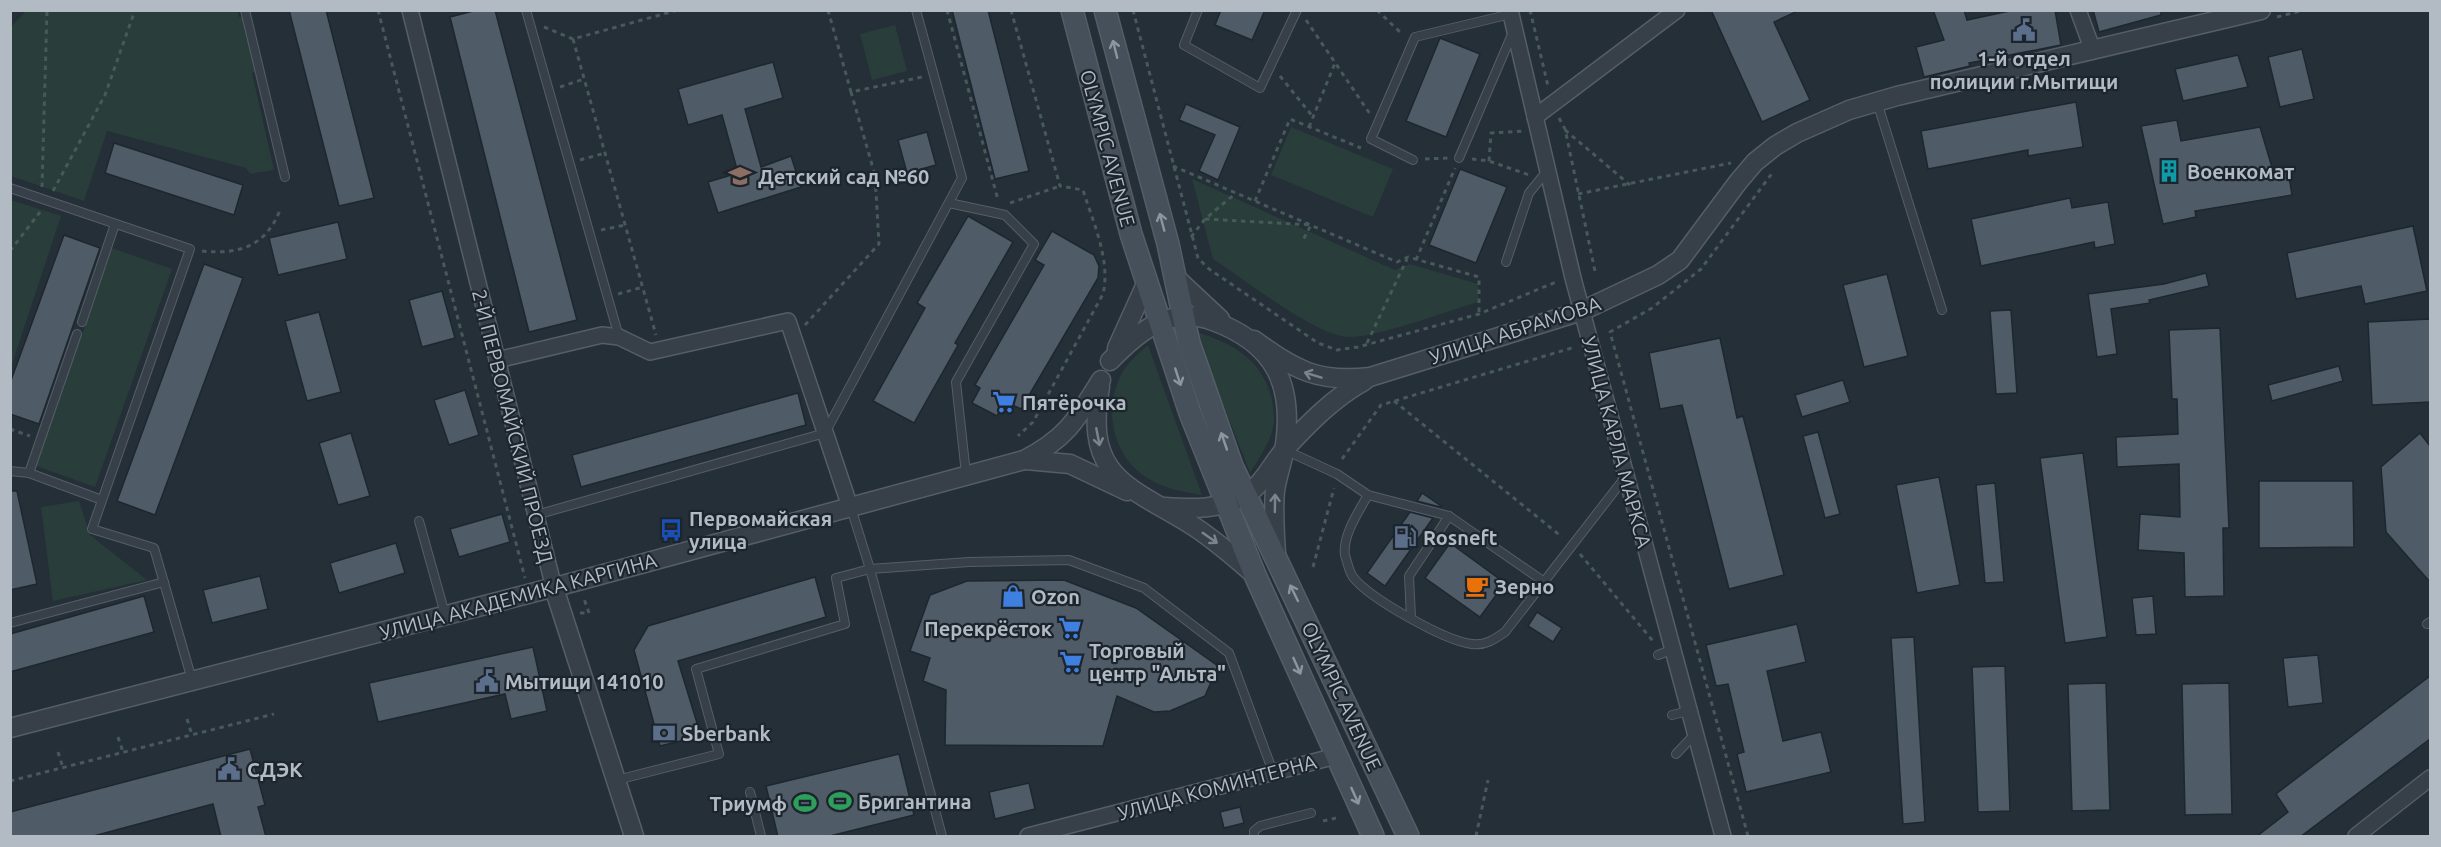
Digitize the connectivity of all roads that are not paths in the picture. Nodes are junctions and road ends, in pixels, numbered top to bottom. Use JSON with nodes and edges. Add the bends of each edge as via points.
{"nodes":[{"id":1,"x":245,"y":10,"type":"edge"},
{"id":2,"x":410,"y":10,"type":"edge"},
{"id":3,"x":526,"y":10,"type":"edge"},
{"id":4,"x":916,"y":10,"type":"edge"},
{"id":5,"x":1072,"y":10,"type":"edge"},
{"id":6,"x":1105,"y":10,"type":"edge"},
{"id":7,"x":1198,"y":10,"type":"edge"},
{"id":8,"x":1297,"y":10,"type":"edge"},
{"id":9,"x":1677,"y":10,"type":"edge"},
{"id":10,"x":2078,"y":10,"type":"edge"},
{"id":11,"x":2266,"y":15,"type":"edge"},
{"id":12,"x":1512,"y":18,"type":"edge"},
{"id":13,"x":2093,"y":51,"type":"junction"},
{"id":14,"x":1877,"y":102,"type":"junction"},
{"id":15,"x":1535,"y":117,"type":"junction"},
{"id":16,"x":1459,"y":158,"type":"road end"},
{"id":17,"x":1413,"y":160,"type":"road end"},
{"id":18,"x":1541,"y":174,"type":"junction"},
{"id":19,"x":285,"y":177,"type":"dead end"},
{"id":20,"x":10,"y":188,"type":"edge"},
{"id":21,"x":949,"y":203,"type":"junction"},
{"id":22,"x":115,"y":224,"type":"junction"},
{"id":23,"x":1506,"y":262,"type":"dead end"},
{"id":24,"x":1176,"y":278,"type":"junction"},
{"id":25,"x":1146,"y":284,"type":"junction"},
{"id":26,"x":1942,"y":310,"type":"dead end"},
{"id":27,"x":1582,"y":311,"type":"junction"},
{"id":28,"x":1182,"y":315,"type":"junction"},
{"id":29,"x":1160,"y":321,"type":"junction"},
{"id":30,"x":82,"y":322,"type":"dead end"},
{"id":31,"x":1231,"y":327,"type":"junction"},
{"id":32,"x":77,"y":334,"type":"dead end"},
{"id":33,"x":619,"y":337,"type":"junction"},
{"id":34,"x":1254,"y":340,"type":"junction"},
{"id":35,"x":496,"y":360,"type":"junction"},
{"id":36,"x":1110,"y":361,"type":"junction"},
{"id":37,"x":1370,"y":377,"type":"junction"},
{"id":38,"x":1101,"y":380,"type":"junction"},
{"id":39,"x":825,"y":433,"type":"junction"},
{"id":40,"x":1284,"y":450,"type":"junction"},
{"id":41,"x":1024,"y":460,"type":"junction"},
{"id":42,"x":10,"y":471,"type":"edge"},
{"id":43,"x":29,"y":473,"type":"junction"},
{"id":44,"x":1627,"y":475,"type":"junction"},
{"id":45,"x":966,"y":476,"type":"junction"},
{"id":46,"x":1368,"y":495,"type":"junction"},
{"id":47,"x":1236,"y":498,"type":"junction"},
{"id":48,"x":102,"y":500,"type":"junction"},
{"id":49,"x":1144,"y":500,"type":"junction"},
{"id":50,"x":850,"y":507,"type":"junction"},
{"id":51,"x":1162,"y":507,"type":"junction"},
{"id":52,"x":536,"y":515,"type":"junction"},
{"id":53,"x":1449,"y":516,"type":"junction"},
{"id":54,"x":419,"y":521,"type":"dead end"},
{"id":55,"x":1277,"y":557,"type":"junction"},
{"id":56,"x":870,"y":569,"type":"junction"},
{"id":57,"x":1255,"y":575,"type":"junction"},
{"id":58,"x":1543,"y":581,"type":"junction"},
{"id":59,"x":164,"y":582,"type":"junction"},
{"id":60,"x":554,"y":588,"type":"junction"},
{"id":61,"x":446,"y":616,"type":"junction"},
{"id":62,"x":1411,"y":616,"type":"junction"},
{"id":63,"x":10,"y":623,"type":"edge"},
{"id":64,"x":192,"y":681,"type":"junction"},
{"id":65,"x":1688,"y":711,"type":"junction"},
{"id":66,"x":1672,"y":715,"type":"dead end"},
{"id":67,"x":10,"y":728,"type":"edge"},
{"id":68,"x":1695,"y":734,"type":"junction"},
{"id":69,"x":1676,"y":754,"type":"dead end"},
{"id":70,"x":1336,"y":756,"type":"junction"},
{"id":71,"x":1274,"y":772,"type":"junction"},
{"id":72,"x":2430,"y":778,"type":"edge"},
{"id":73,"x":616,"y":780,"type":"junction"},
{"id":74,"x":750,"y":792,"type":"dead end"},
{"id":75,"x":1311,"y":813,"type":"dead end"},
{"id":76,"x":1052,"y":834,"type":"edge"},
{"id":77,"x":634,"y":837,"type":"edge"},
{"id":78,"x":761,"y":837,"type":"edge"},
{"id":79,"x":942,"y":837,"type":"edge"},
{"id":80,"x":1028,"y":837,"type":"edge"},
{"id":81,"x":1254,"y":837,"type":"edge"},
{"id":82,"x":1373,"y":837,"type":"edge"},
{"id":83,"x":1408,"y":837,"type":"edge"},
{"id":84,"x":1723,"y":837,"type":"edge"},
{"id":85,"x":2356,"y":837,"type":"edge"}],
"edges":[{"from":1,"to":19,"type":"lane"},
{"from":2,"to":35,"type":"street","name":"2-Й ПЕРВОМАЙСКИЙ ПРОЕЗД"},
{"from":3,"to":33,"type":"lane"},
{"from":4,"to":21,"type":"lane","via":[[962,178]]},
{"from":5,"to":25,"type":"main road","name":"OLYMPIC AVENUE"},
{"from":24,"to":6,"type":"main road","name":"OLYMPIC AVENUE","one_way":true},
{"from":7,"to":8,"type":"lane","via":[[1184,45],[1260,88]]},
{"from":9,"to":15,"type":"street"},
{"from":10,"to":13,"type":"street"},
{"from":11,"to":13,"type":"street","name":"УЛИЦА АБРАМОВА"},
{"from":12,"to":15,"type":"street","name":"УЛИЦА КАРЛА МАРКСА"},
{"from":12,"to":16,"type":"lane"},
{"from":12,"to":17,"type":"lane","via":[[1415,38],[1371,139]]},
{"from":13,"to":14,"type":"street","name":"УЛИЦА АБРАМОВА"},
{"from":14,"to":26,"type":"lane"},
{"from":14,"to":27,"type":"street","name":"УЛИЦА АБРАМОВА","via":[[1828,119],[1775,146],[1738,182],[1680,260],[1658,275]]},
{"from":15,"to":18,"type":"street","name":"УЛИЦА КАРЛА МАРКСА"},
{"from":18,"to":23,"type":"lane","via":[[1529,194]]},
{"from":18,"to":27,"type":"street","name":"УЛИЦА КАРЛА МАРКСА"},
{"from":20,"to":22,"type":"lane"},
{"from":21,"to":39,"type":"lane"},
{"from":21,"to":45,"type":"lane","via":[[1005,215],[1034,244],[956,382]]},
{"from":22,"to":30,"type":"lane"},
{"from":22,"to":48,"type":"lane","via":[[190,249]]},
{"from":24,"to":28,"type":"main road","name":"OLYMPIC AVENUE"},
{"from":24,"to":31,"type":"street","name":"OLYMPIC AVENUE","via":[[1200,304]]},
{"from":25,"to":29,"type":"main road","name":"OLYMPIC AVENUE"},
{"from":25,"to":36,"type":"street","name":"OLYMPIC AVENUE"},
{"from":27,"to":37,"type":"street","name":"УЛИЦА АБРАМОВА"},
{"from":27,"to":44,"type":"street","name":"УЛИЦА КАРЛА МАРКСА"},
{"from":28,"to":29,"type":"street","name":"OLYMPIC AVENUE"},
{"from":28,"to":31,"type":"street","name":"OLYMPIC AVENUE"},
{"from":47,"to":28,"type":"main road","name":"OLYMPIC AVENUE","one_way":true,"via":[[1232,466]]},
{"from":29,"to":36,"type":"street","name":"OLYMPIC AVENUE","via":[[1133,337]]},
{"from":29,"to":47,"type":"main road","name":"OLYMPIC AVENUE","one_way":true,"via":[[1190,413]]},
{"from":31,"to":34,"type":"street","name":"OLYMPIC AVENUE"},
{"from":32,"to":43,"type":"lane"},
{"from":33,"to":35,"type":"street","via":[[602,335]]},
{"from":33,"to":39,"type":"street","via":[[650,352],[788,321]]},
{"from":37,"to":34,"type":"street","one_way":true,"via":[[1318,377],[1294,368]]},
{"from":34,"to":40,"type":"street","name":"OLYMPIC AVENUE","via":[[1276,368],[1286,396]]},
{"from":35,"to":52,"type":"street","name":"2-Й ПЕРВОМАЙСКИЙ ПРОЕЗД"},
{"from":36,"to":38,"type":"street","name":"OLYMPIC AVENUE"},
{"from":37,"to":40,"type":"street","via":[[1332,403]]},
{"from":38,"to":41,"type":"street","via":[[1059,440]]},
{"from":38,"to":49,"type":"street","name":"OLYMPIC AVENUE","one_way":true,"via":[[1096,435],[1105,462],[1120,481]]},
{"from":39,"to":50,"type":"street"},
{"from":39,"to":52,"type":"lane"},
{"from":40,"to":46,"type":"lane","via":[[1337,474]]},
{"from":40,"to":47,"type":"street","via":[[1258,484]]},
{"from":55,"to":40,"type":"street","name":"OLYMPIC AVENUE","one_way":true,"via":[[1275,491]]},
{"from":41,"to":45,"type":"street","name":"УЛИЦА АКАДЕМИКА КАРГИНА"},
{"from":41,"to":49,"type":"street","via":[[1070,464]]},
{"from":42,"to":43,"type":"lane"},
{"from":43,"to":48,"type":"lane"},
{"from":44,"to":58,"type":"lane"},
{"from":44,"to":65,"type":"street","name":"УЛИЦА КАРЛА МАРКСА","via":[[1665,653]]},
{"from":45,"to":50,"type":"street","name":"УЛИЦА АКАДЕМИКА КАРГИНА"},
{"from":46,"to":53,"type":"lane"},
{"from":46,"to":62,"type":"lane","via":[[1353,522],[1345,552],[1352,576],[1383,601]]},
{"from":47,"to":51,"type":"street","name":"OLYMPIC AVENUE","via":[[1200,510]]},
{"from":47,"to":55,"type":"main road","name":"OLYMPIC AVENUE"},
{"from":47,"to":57,"type":"main road","name":"OLYMPIC AVENUE"},
{"from":48,"to":59,"type":"lane","via":[[92,529],[154,548]]},
{"from":49,"to":51,"type":"street","name":"OLYMPIC AVENUE"},
{"from":50,"to":56,"type":"lane"},
{"from":50,"to":60,"type":"street","name":"УЛИЦА АКАДЕМИКА КАРГИНА"},
{"from":51,"to":57,"type":"street","name":"OLYMPIC AVENUE","one_way":true,"via":[[1221,545]]},
{"from":52,"to":60,"type":"street","name":"2-Й ПЕРВОМАЙСКИЙ ПРОЕЗД"},
{"from":53,"to":58,"type":"lane"},
{"from":53,"to":62,"type":"lane","via":[[1409,576]]},
{"from":54,"to":61,"type":"lane"},
{"from":83,"to":55,"type":"main road","name":"OLYMPIC AVENUE","one_way":true},
{"from":56,"to":71,"type":"lane","via":[[1069,560],[1144,588],[1229,653]]},
{"from":56,"to":73,"type":"lane","via":[[836,578],[845,624],[696,669],[719,754]]},
{"from":56,"to":79,"type":"lane"},
{"from":57,"to":70,"type":"main road","name":"OLYMPIC AVENUE","one_way":true},
{"from":58,"to":62,"type":"lane","via":[[1505,632],[1490,642],[1473,645],[1451,638]]},
{"from":59,"to":63,"type":"lane"},
{"from":59,"to":64,"type":"lane"},
{"from":60,"to":61,"type":"street","name":"УЛИЦА АКАДЕМИКА КАРГИНА"},
{"from":60,"to":73,"type":"street","name":"2-Й ПЕРВОМАЙСКИЙ ПРОЕЗД"},
{"from":61,"to":64,"type":"street","name":"УЛИЦА АКАДЕМИКА КАРГИНА"},
{"from":64,"to":67,"type":"street","name":"УЛИЦА АКАДЕМИКА КАРГИНА"},
{"from":65,"to":66,"type":"lane"},
{"from":65,"to":68,"type":"street","name":"УЛИЦА КАРЛА МАРКСА"},
{"from":68,"to":69,"type":"lane"},
{"from":68,"to":84,"type":"street","name":"УЛИЦА КАРЛА МАРКСА"},
{"from":70,"to":71,"type":"street","name":"УЛИЦА КОМИНТЕРНА"},
{"from":70,"to":82,"type":"main road","name":"OLYMPIC AVENUE","one_way":true},
{"from":71,"to":76,"type":"street","name":"УЛИЦА КОМИНТЕРНА"},
{"from":72,"to":85,"type":"street"},
{"from":73,"to":77,"type":"street","name":"2-Й ПЕРВОМАЙСКИЙ ПРОЕЗД"},
{"from":74,"to":78,"type":"lane"},
{"from":75,"to":81,"type":"lane","via":[[1260,826]]},
{"from":76,"to":80,"type":"street","name":"УЛИЦА КОМИНТЕРНА"}]}
